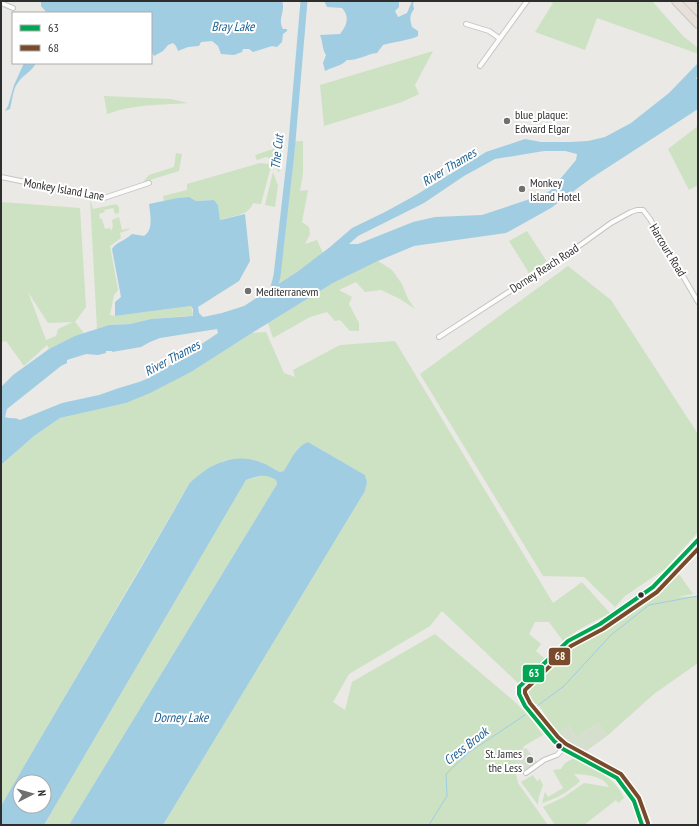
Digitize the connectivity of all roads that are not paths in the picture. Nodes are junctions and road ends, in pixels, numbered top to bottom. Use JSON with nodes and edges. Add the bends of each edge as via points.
{"nodes":[{"id":1,"x":528,"y":1,"type":"edge"},
{"id":2,"x":676,"y":1,"type":"edge"},
{"id":3,"x":688,"y":1,"type":"edge"},
{"id":4,"x":1,"y":3,"type":"edge"},
{"id":5,"x":13,"y":8,"type":"dead end"},
{"id":6,"x":698,"y":11,"type":"edge"},
{"id":7,"x":466,"y":24,"type":"dead end"},
{"id":8,"x":698,"y":24,"type":"edge"},
{"id":9,"x":499,"y":38,"type":"junction"},
{"id":10,"x":480,"y":66,"type":"dead end"},
{"id":11,"x":1,"y":177,"type":"edge"},
{"id":12,"x":149,"y":184,"type":"dead end"},
{"id":13,"x":650,"y":219,"type":"joint"},
{"id":14,"x":698,"y":299,"type":"edge"},
{"id":15,"x":439,"y":337,"type":"dead end"},
{"id":16,"x":698,"y":540,"type":"edge"},
{"id":17,"x":563,"y":749,"type":"junction"},
{"id":18,"x":526,"y":773,"type":"dead end"},
{"id":19,"x":642,"y":825,"type":"edge"}],
"edges":[{"from":1,"to":9,"type":"street"},
{"from":2,"to":8,"type":"highway"},
{"from":3,"to":6,"type":"highway"},
{"from":4,"to":5,"type":"street"},
{"from":7,"to":9,"type":"street","via":[[489,31]]},
{"from":9,"to":10,"type":"street"},
{"from":11,"to":12,"type":"street","name":"Monkey Island Lane","via":[[104,198]]},
{"from":13,"to":14,"type":"street","name":"Harcourt Road"},
{"from":13,"to":15,"type":"street","name":"Dorney Reach Road","via":[[643,210],[625,215]]},
{"from":16,"to":17,"type":"street","via":[[653,587],[600,624],[568,642],[519,687],[519,694],[525,706]]},
{"from":17,"to":18,"type":"street"},
{"from":17,"to":19,"type":"street","via":[[617,778],[634,801]]}]}
